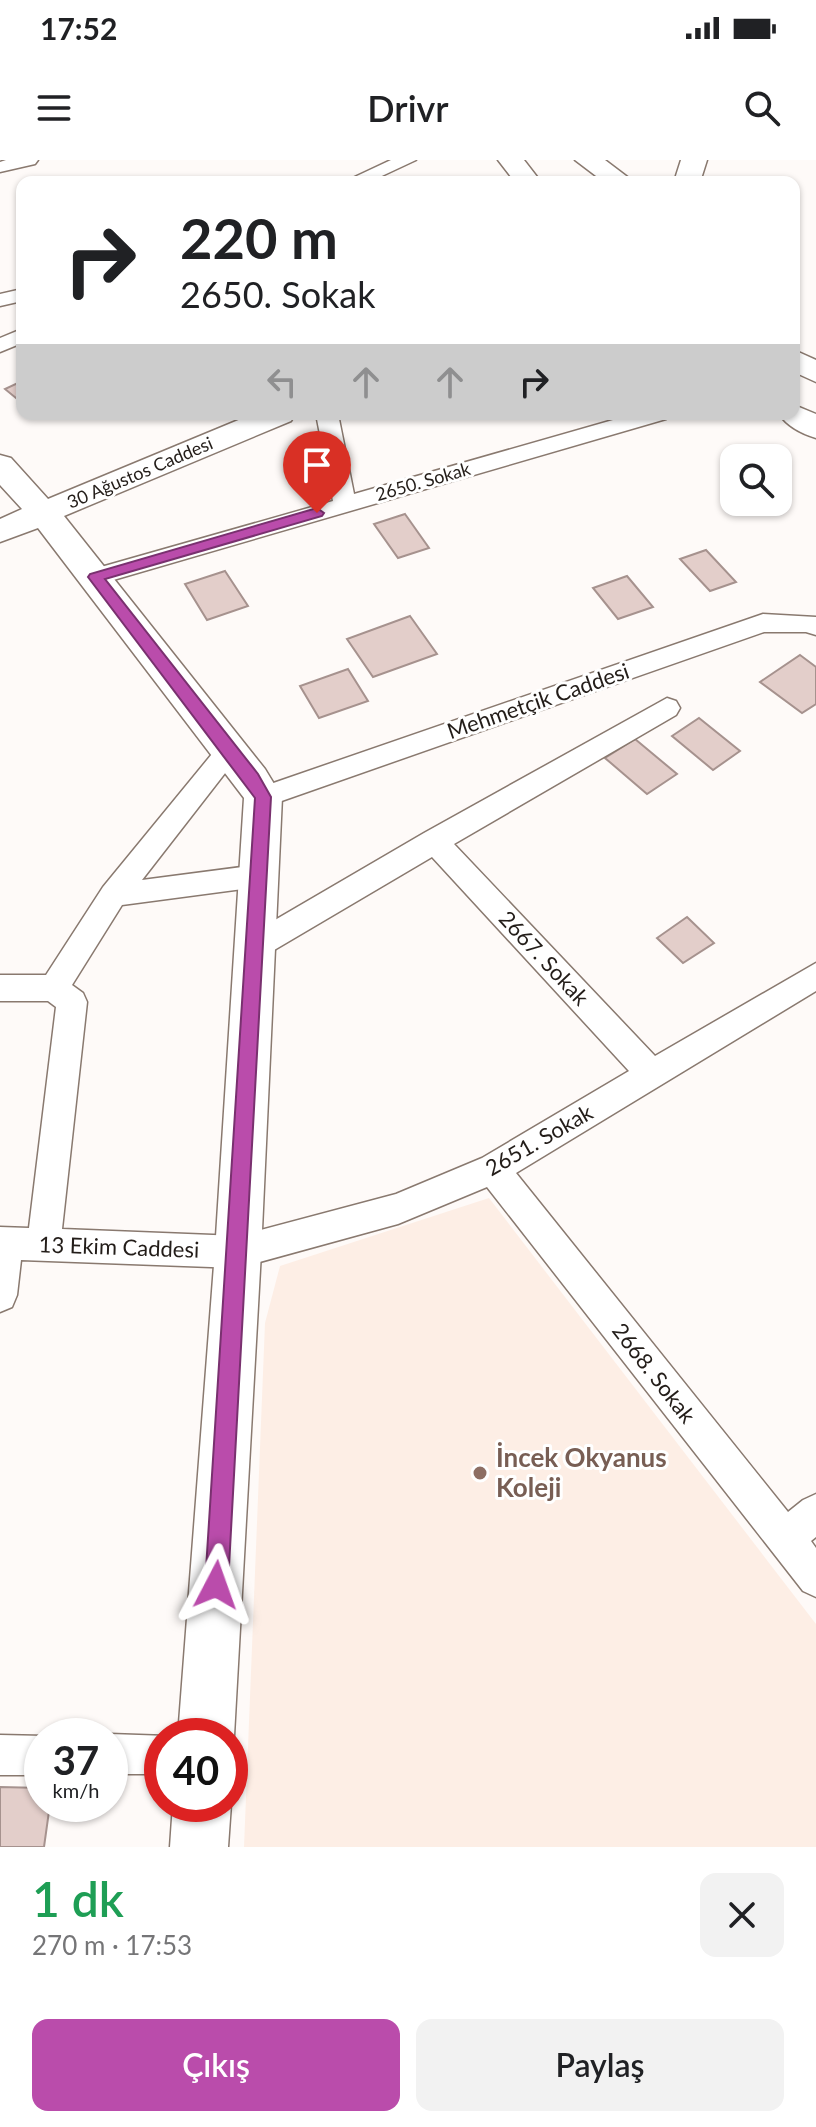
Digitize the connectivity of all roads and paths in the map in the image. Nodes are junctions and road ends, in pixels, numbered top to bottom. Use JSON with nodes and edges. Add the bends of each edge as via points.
{"nodes":[{"id":1,"x":29,"y":160,"type":"edge"},
{"id":2,"x":407,"y":160,"type":"edge"},
{"id":3,"x":511,"y":160,"type":"edge"},
{"id":4,"x":588,"y":160,"type":"edge"},
{"id":5,"x":0,"y":167,"type":"edge"},
{"id":6,"x":368,"y":176,"type":"edge"},
{"id":7,"x":523,"y":176,"type":"edge"},
{"id":8,"x":622,"y":176,"type":"edge"},
{"id":9,"x":266,"y":420,"type":"edge"},
{"id":10,"x":328,"y":420,"type":"edge"},
{"id":11,"x":637,"y":420,"type":"edge"},
{"id":12,"x":0,"y":465,"type":"edge"},
{"id":13,"x":345,"y":505,"type":"junction"},
{"id":14,"x":43,"y":514,"type":"junction"},
{"id":15,"x":0,"y":531,"type":"edge"},
{"id":16,"x":95,"y":577,"type":"junction"},
{"id":17,"x":816,"y":626,"type":"edge"},
{"id":18,"x":667,"y":708,"type":"dead end"},
{"id":19,"x":230,"y":750,"type":"junction"},
{"id":20,"x":263,"y":797,"type":"junction"},
{"id":21,"x":434,"y":841,"type":"junction"},
{"id":22,"x":257,"y":876,"type":"junction"},
{"id":23,"x":113,"y":895,"type":"junction"},
{"id":24,"x":254,"y":947,"type":"junction"},
{"id":25,"x":816,"y":976,"type":"edge"},
{"id":26,"x":0,"y":988,"type":"edge"},
{"id":27,"x":54,"y":988,"type":"junction"},
{"id":28,"x":653,"y":1075,"type":"junction"},
{"id":29,"x":493,"y":1169,"type":"junction"},
{"id":30,"x":3,"y":1244,"type":"edge"},
{"id":31,"x":44,"y":1245,"type":"junction"},
{"id":32,"x":238,"y":1252,"type":"junction"},
{"id":33,"x":0,"y":1295,"type":"edge"},
{"id":34,"x":816,"y":1513,"type":"edge"},
{"id":35,"x":785,"y":1539,"type":"junction"},
{"id":36,"x":816,"y":1578,"type":"edge"},
{"id":37,"x":207,"y":1718,"type":"edge"},
{"id":38,"x":0,"y":1755,"type":"edge"},
{"id":39,"x":24,"y":1755,"type":"edge"},
{"id":40,"x":201,"y":1822,"type":"edge"},
{"id":41,"x":199,"y":1847,"type":"edge"}],
"edges":[{"from":1,"to":5,"type":"street"},
{"from":2,"to":6,"type":"street"},
{"from":3,"to":7,"type":"street"},
{"from":4,"to":8,"type":"street"},
{"from":9,"to":14,"type":"street","name":"30 Ağustos Caddesi"},
{"from":10,"to":13,"type":"street"},
{"from":11,"to":13,"type":"street","name":"2650. Sokak"},
{"from":12,"to":14,"type":"street"},
{"from":13,"to":16,"type":"street","name":"2650. Sokak"},
{"from":14,"to":15,"type":"street","name":"30 Ağustos Caddesi"},
{"from":14,"to":16,"type":"street"},
{"from":16,"to":19,"type":"street"},
{"from":17,"to":20,"type":"street","name":"Mehmetçik Caddesi","via":[[763,623]]},
{"from":18,"to":21,"type":"street"},
{"from":19,"to":20,"type":"street"},
{"from":19,"to":23,"type":"street"},
{"from":20,"to":22,"type":"street"},
{"from":21,"to":24,"type":"street"},
{"from":21,"to":28,"type":"street","name":"2667. Sokak"},
{"from":22,"to":23,"type":"street"},
{"from":22,"to":24,"type":"street"},
{"from":23,"to":27,"type":"street"},
{"from":24,"to":32,"type":"street"},
{"from":25,"to":28,"type":"street","name":"2651. Sokak"},
{"from":26,"to":27,"type":"street"},
{"from":27,"to":31,"type":"street","via":[[72,1002]]},
{"from":28,"to":29,"type":"street","name":"2651. Sokak"},
{"from":29,"to":32,"type":"street","name":"2651. Sokak","via":[[398,1209]]},
{"from":29,"to":35,"type":"street","name":"2668. Sokak"},
{"from":30,"to":31,"type":"street","name":"13 Ekim Caddesi"},
{"from":30,"to":33,"type":"street"},
{"from":31,"to":32,"type":"street","name":"13 Ekim Caddesi"},
{"from":32,"to":37,"type":"street"},
{"from":34,"to":35,"type":"street"},
{"from":35,"to":36,"type":"street","name":"2668. Sokak"},
{"from":38,"to":39,"type":"street"},
{"from":40,"to":41,"type":"street"}]}
